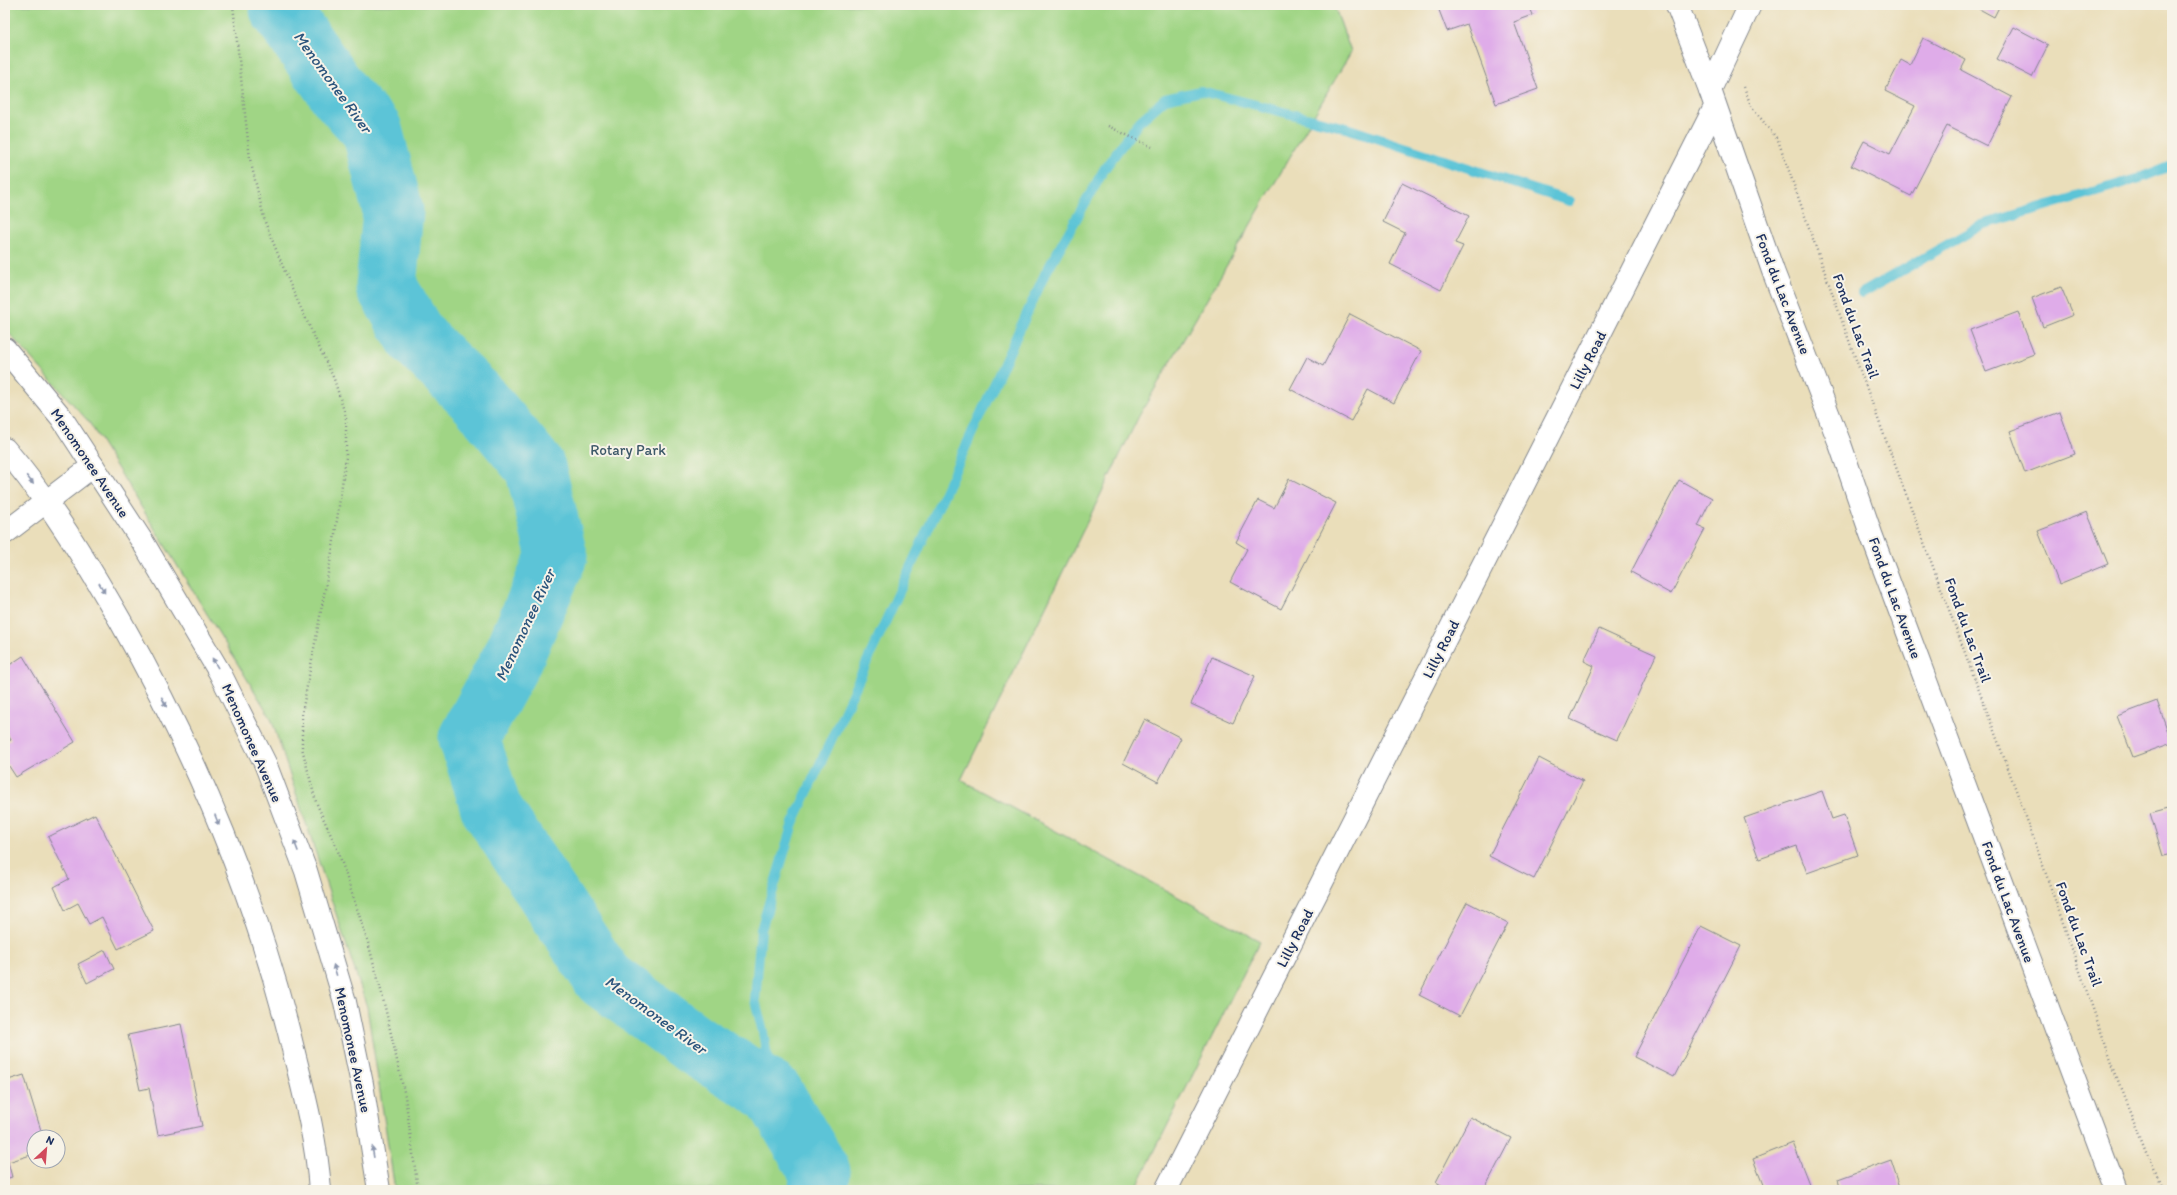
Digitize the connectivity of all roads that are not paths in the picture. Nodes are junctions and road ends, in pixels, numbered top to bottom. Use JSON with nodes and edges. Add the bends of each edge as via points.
{"nodes":[{"id":1,"x":1677,"y":5,"type":"edge"},
{"id":2,"x":1750,"y":5,"type":"edge"},
{"id":3,"x":1713,"y":99,"type":"junction"},
{"id":4,"x":5,"y":349,"type":"edge"},
{"id":5,"x":5,"y":449,"type":"edge"},
{"id":6,"x":93,"y":466,"type":"junction"},
{"id":7,"x":47,"y":500,"type":"junction"},
{"id":8,"x":5,"y":533,"type":"edge"},
{"id":9,"x":320,"y":1190,"type":"edge"},
{"id":10,"x":379,"y":1190,"type":"edge"},
{"id":11,"x":1166,"y":1190,"type":"edge"},
{"id":12,"x":2116,"y":1190,"type":"edge"}],
"edges":[{"from":1,"to":3,"type":"street","name":"Fond du Lac Avenue"},
{"from":2,"to":3,"type":"street","name":"Lilly Road"},
{"from":3,"to":11,"type":"street","name":"Lilly Road"},
{"from":3,"to":12,"type":"street","name":"Fond du Lac Avenue","via":[[1773,271],[1840,444],[1871,534]]},
{"from":4,"to":6,"type":"street","name":"Menomonee Avenue","via":[[61,417]]},
{"from":5,"to":7,"type":"street","one_way":true},
{"from":6,"to":7,"type":"street"},
{"from":10,"to":6,"type":"street","name":"Menomonee Avenue","one_way":true,"via":[[362,1084],[345,1002],[306,871],[265,763],[220,673],[144,544]]},
{"from":7,"to":8,"type":"street"},
{"from":7,"to":9,"type":"street","one_way":true,"via":[[83,554],[150,673],[196,768],[248,897],[284,1009],[306,1104]]}]}
